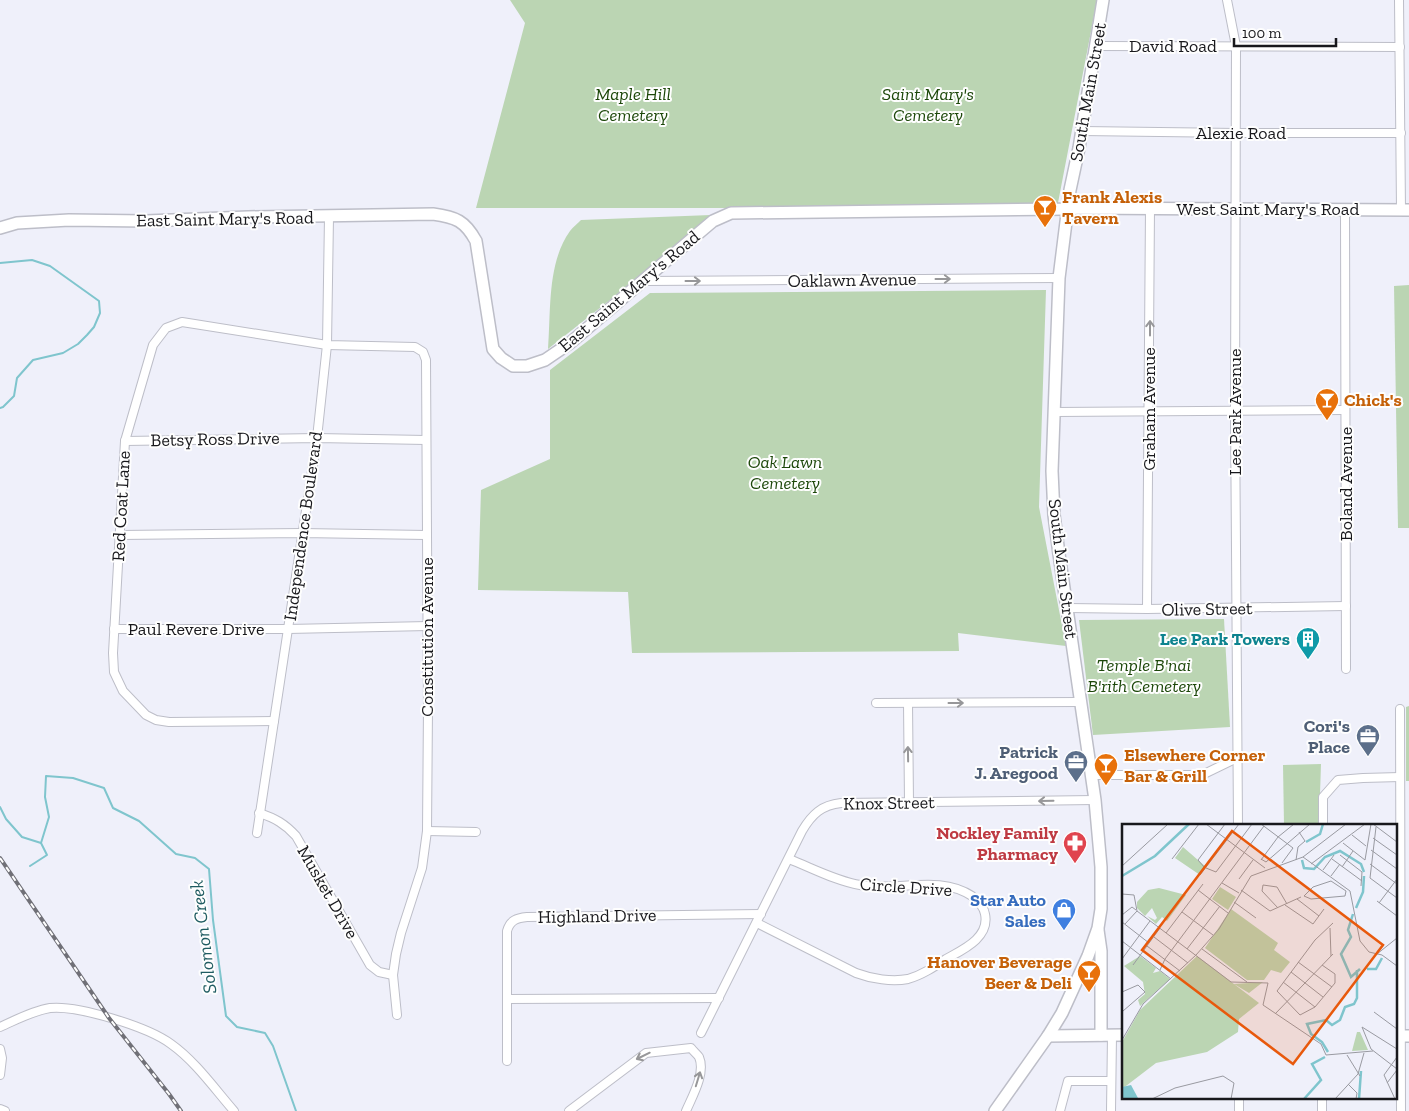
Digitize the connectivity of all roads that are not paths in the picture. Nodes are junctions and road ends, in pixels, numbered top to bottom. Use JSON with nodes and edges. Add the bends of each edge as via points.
{"nodes":[{"id":1,"x":1103,"y":0,"type":"edge"},
{"id":2,"x":1227,"y":0,"type":"edge"},
{"id":3,"x":1399,"y":0,"type":"edge"},
{"id":4,"x":1096,"y":46,"type":"junction"},
{"id":5,"x":1236,"y":46,"type":"junction"},
{"id":6,"x":1400,"y":47,"type":"junction"},
{"id":7,"x":1400,"y":75,"type":"junction"},
{"id":8,"x":1409,"y":75,"type":"edge"},
{"id":9,"x":1082,"y":131,"type":"junction"},
{"id":10,"x":1236,"y":133,"type":"junction"},
{"id":11,"x":1401,"y":133,"type":"junction"},
{"id":12,"x":1150,"y":208,"type":"junction"},
{"id":13,"x":1067,"y":209,"type":"junction"},
{"id":14,"x":1345,"y":209,"type":"junction"},
{"id":15,"x":1235,"y":210,"type":"junction"},
{"id":16,"x":1405,"y":210,"type":"edge"},
{"id":17,"x":329,"y":217,"type":"junction"},
{"id":18,"x":0,"y":228,"type":"edge"},
{"id":19,"x":1060,"y":278,"type":"junction"},
{"id":20,"x":644,"y":281,"type":"junction"},
{"id":21,"x":327,"y":345,"type":"junction"},
{"id":22,"x":1345,"y":410,"type":"junction"},
{"id":23,"x":1149,"y":411,"type":"junction"},
{"id":24,"x":1235,"y":411,"type":"junction"},
{"id":25,"x":1055,"y":412,"type":"junction"},
{"id":26,"x":317,"y":438,"type":"junction"},
{"id":27,"x":426,"y":440,"type":"junction"},
{"id":28,"x":125,"y":441,"type":"junction"},
{"id":29,"x":302,"y":533,"type":"junction"},
{"id":30,"x":120,"y":535,"type":"junction"},
{"id":31,"x":426,"y":535,"type":"junction"},
{"id":32,"x":1346,"y":606,"type":"junction"},
{"id":33,"x":1068,"y":608,"type":"junction"},
{"id":34,"x":1236,"y":608,"type":"junction"},
{"id":35,"x":1147,"y":609,"type":"junction"},
{"id":36,"x":428,"y":626,"type":"junction"},
{"id":37,"x":114,"y":629,"type":"junction"},
{"id":38,"x":288,"y":629,"type":"junction"},
{"id":39,"x":1346,"y":668,"type":"dead end"},
{"id":40,"x":1081,"y":702,"type":"junction"},
{"id":41,"x":876,"y":703,"type":"dead end"},
{"id":42,"x":908,"y":703,"type":"junction"},
{"id":43,"x":1400,"y":709,"type":"dead end"},
{"id":44,"x":274,"y":721,"type":"junction"},
{"id":45,"x":1237,"y":758,"type":"junction"},
{"id":46,"x":1091,"y":776,"type":"junction"},
{"id":47,"x":1400,"y":777,"type":"junction"},
{"id":48,"x":1095,"y":800,"type":"junction"},
{"id":49,"x":909,"y":802,"type":"junction"},
{"id":50,"x":259,"y":813,"type":"junction"},
{"id":51,"x":1238,"y":824,"type":"edge"},
{"id":52,"x":1323,"y":824,"type":"edge"},
{"id":53,"x":427,"y":831,"type":"junction"},
{"id":54,"x":476,"y":832,"type":"dead end"},
{"id":55,"x":257,"y":833,"type":"dead end"},
{"id":56,"x":789,"y":859,"type":"junction"},
{"id":57,"x":761,"y":914,"type":"junction"},
{"id":58,"x":757,"y":923,"type":"junction"},
{"id":59,"x":1098,"y":928,"type":"junction"},
{"id":60,"x":393,"y":975,"type":"junction"},
{"id":61,"x":719,"y":998,"type":"junction"},
{"id":62,"x":507,"y":999,"type":"junction"},
{"id":63,"x":397,"y":1016,"type":"dead end"},
{"id":64,"x":0,"y":1027,"type":"edge"},
{"id":65,"x":701,"y":1033,"type":"dead end"},
{"id":66,"x":1112,"y":1035,"type":"edge"},
{"id":67,"x":1048,"y":1036,"type":"junction"},
{"id":68,"x":1402,"y":1036,"type":"edge"},
{"id":69,"x":0,"y":1049,"type":"edge"},
{"id":70,"x":507,"y":1061,"type":"dead end"},
{"id":71,"x":0,"y":1075,"type":"edge"},
{"id":72,"x":1112,"y":1080,"type":"junction"},
{"id":73,"x":1238,"y":1098,"type":"edge"},
{"id":74,"x":1322,"y":1098,"type":"edge"},
{"id":75,"x":0,"y":1109,"type":"edge"},
{"id":76,"x":5,"y":1111,"type":"edge"},
{"id":77,"x":234,"y":1111,"type":"edge"},
{"id":78,"x":569,"y":1111,"type":"edge"},
{"id":79,"x":686,"y":1111,"type":"edge"},
{"id":80,"x":995,"y":1111,"type":"edge"},
{"id":81,"x":1060,"y":1111,"type":"edge"},
{"id":82,"x":1111,"y":1111,"type":"edge"},
{"id":83,"x":1239,"y":1111,"type":"edge"},
{"id":84,"x":1322,"y":1111,"type":"edge"},
{"id":85,"x":1401,"y":1111,"type":"edge"}],
"edges":[{"from":1,"to":4,"type":"street","name":"South Main Street"},
{"from":2,"to":5,"type":"street","name":"Lee Park Avenue"},
{"from":3,"to":6,"type":"street"},
{"from":4,"to":5,"type":"street","name":"David Road"},
{"from":4,"to":9,"type":"street","name":"South Main Street"},
{"from":5,"to":6,"type":"street","name":"David Road"},
{"from":5,"to":10,"type":"street","name":"Lee Park Avenue"},
{"from":6,"to":7,"type":"street"},
{"from":7,"to":8,"type":"street"},
{"from":7,"to":11,"type":"street"},
{"from":9,"to":10,"type":"street","name":"Alexie Road"},
{"from":9,"to":13,"type":"street","name":"South Main Street"},
{"from":10,"to":11,"type":"street","name":"Alexie Road"},
{"from":10,"to":15,"type":"street","name":"Lee Park Avenue"},
{"from":11,"to":16,"type":"street"},
{"from":12,"to":13,"type":"street","name":"West Saint Mary's Road"},
{"from":12,"to":15,"type":"street","name":"West Saint Mary's Road"},
{"from":23,"to":12,"type":"street","name":"Graham Avenue","one_way":true},
{"from":13,"to":19,"type":"street","name":"South Main Street"},
{"from":13,"to":20,"type":"street","name":"East Saint Mary's Road","via":[[730,213],[713,221]]},
{"from":14,"to":15,"type":"street","name":"West Saint Mary's Road"},
{"from":14,"to":16,"type":"street","name":"West Saint Mary's Road"},
{"from":14,"to":22,"type":"street","name":"Boland Avenue"},
{"from":15,"to":24,"type":"street","name":"Lee Park Avenue"},
{"from":17,"to":18,"type":"street","name":"East Saint Mary's Road","via":[[146,222],[69,220],[18,223]]},
{"from":17,"to":20,"type":"street","name":"East Saint Mary's Road","via":[[433,214],[463,222],[476,241],[479,252],[493,349],[513,366],[527,366],[545,360]]},
{"from":17,"to":21,"type":"street","name":"Independence Boulevard"},
{"from":20,"to":19,"type":"street","name":"Oaklawn Avenue","one_way":true},
{"from":19,"to":25,"type":"street","name":"South Main Street"},
{"from":21,"to":26,"type":"street","name":"Independence Boulevard"},
{"from":21,"to":27,"type":"street","name":"Constitution Avenue","via":[[415,347],[422,352],[426,360]]},
{"from":21,"to":28,"type":"street","name":"Red Coat Lane","via":[[182,322],[166,328],[153,346]]},
{"from":22,"to":24,"type":"street"},
{"from":22,"to":32,"type":"street","name":"Boland Avenue"},
{"from":23,"to":24,"type":"street"},
{"from":23,"to":25,"type":"street"},
{"from":23,"to":35,"type":"street","name":"Graham Avenue"},
{"from":24,"to":34,"type":"street","name":"Lee Park Avenue"},
{"from":25,"to":33,"type":"street","name":"South Main Street","via":[[1054,515]]},
{"from":26,"to":27,"type":"street","name":"Betsy Ross Drive"},
{"from":26,"to":28,"type":"street","name":"Betsy Ross Drive"},
{"from":26,"to":29,"type":"street","name":"Independence Boulevard"},
{"from":27,"to":31,"type":"street","name":"Constitution Avenue"},
{"from":28,"to":30,"type":"street","name":"Red Coat Lane"},
{"from":29,"to":30,"type":"street"},
{"from":29,"to":31,"type":"street"},
{"from":29,"to":38,"type":"street","name":"Independence Boulevard"},
{"from":30,"to":37,"type":"street","name":"Red Coat Lane"},
{"from":31,"to":36,"type":"street","name":"Constitution Avenue"},
{"from":32,"to":34,"type":"street","name":"Olive Street"},
{"from":32,"to":39,"type":"street","name":"Boland Avenue"},
{"from":33,"to":35,"type":"street","name":"Olive Street"},
{"from":33,"to":40,"type":"street","name":"South Main Street"},
{"from":34,"to":35,"type":"street","name":"Olive Street"},
{"from":34,"to":45,"type":"street","name":"Lee Park Avenue"},
{"from":36,"to":38,"type":"street","name":"Paul Revere Drive"},
{"from":36,"to":53,"type":"street","name":"Constitution Avenue"},
{"from":37,"to":38,"type":"street","name":"Paul Revere Drive"},
{"from":37,"to":44,"type":"street","name":"Red Coat Lane","via":[[117,682],[146,715],[169,722]]},
{"from":38,"to":44,"type":"street","name":"Independence Boulevard"},
{"from":42,"to":40,"type":"street","one_way":true},
{"from":40,"to":46,"type":"street","name":"South Main Street"},
{"from":41,"to":42,"type":"street"},
{"from":49,"to":42,"type":"street","one_way":true},
{"from":43,"to":47,"type":"street"},
{"from":44,"to":50,"type":"street","name":"Independence Boulevard"},
{"from":45,"to":46,"type":"street","via":[[1202,775]]},
{"from":45,"to":51,"type":"street","name":"Lee Park Avenue"},
{"from":46,"to":48,"type":"street","name":"South Main Street"},
{"from":47,"to":52,"type":"street","via":[[1338,780],[1323,797]]},
{"from":47,"to":68,"type":"street"},
{"from":48,"to":49,"type":"street","name":"Knox Street","one_way":true},
{"from":48,"to":59,"type":"street","name":"South Main Street","via":[[1101,868]]},
{"from":49,"to":56,"type":"street","name":"Knox Street","via":[[842,803],[824,807],[808,820]]},
{"from":50,"to":55,"type":"street","name":"Independence Boulevard"},
{"from":50,"to":60,"type":"street","name":"Musket Drive","via":[[286,825],[296,836],[370,965],[379,972]]},
{"from":53,"to":54,"type":"street"},
{"from":53,"to":60,"type":"street","name":"Constitution Avenue","via":[[422,868],[401,933]]},
{"from":56,"to":57,"type":"street","name":"Knox Street"},
{"from":56,"to":58,"type":"street","name":"Circle Drive","via":[[860,885],[958,889],[972,896],[984,910],[983,932],[967,946],[920,975],[890,980],[856,973]]},
{"from":57,"to":58,"type":"street","name":"Knox Street"},
{"from":57,"to":62,"type":"street","name":"Highland Drive","via":[[518,918],[509,924],[507,931]]},
{"from":58,"to":61,"type":"street","name":"Knox Street"},
{"from":59,"to":66,"type":"street"},
{"from":59,"to":67,"type":"street","name":"South Main Street","via":[[1075,986]]},
{"from":60,"to":63,"type":"street","name":"Constitution Avenue"},
{"from":61,"to":62,"type":"street"},
{"from":61,"to":65,"type":"street","name":"Knox Street"},
{"from":62,"to":70,"type":"street","name":"Highland Drive"},
{"from":64,"to":77,"type":"street","via":[[38,1010],[51,1008],[109,1018],[149,1032],[170,1043],[189,1060]]},
{"from":66,"to":67,"type":"street"},
{"from":66,"to":72,"type":"street"},
{"from":67,"to":80,"type":"street","name":"South Main Street"},
{"from":68,"to":85,"type":"street"},
{"from":69,"to":71,"type":"street"},
{"from":72,"to":81,"type":"street","via":[[1068,1081]]},
{"from":72,"to":82,"type":"street"},
{"from":73,"to":83,"type":"street"},
{"from":74,"to":84,"type":"street"},
{"from":75,"to":76,"type":"street"},
{"from":79,"to":78,"type":"street","one_way":true,"via":[[701,1066],[691,1048],[646,1053]]}]}
